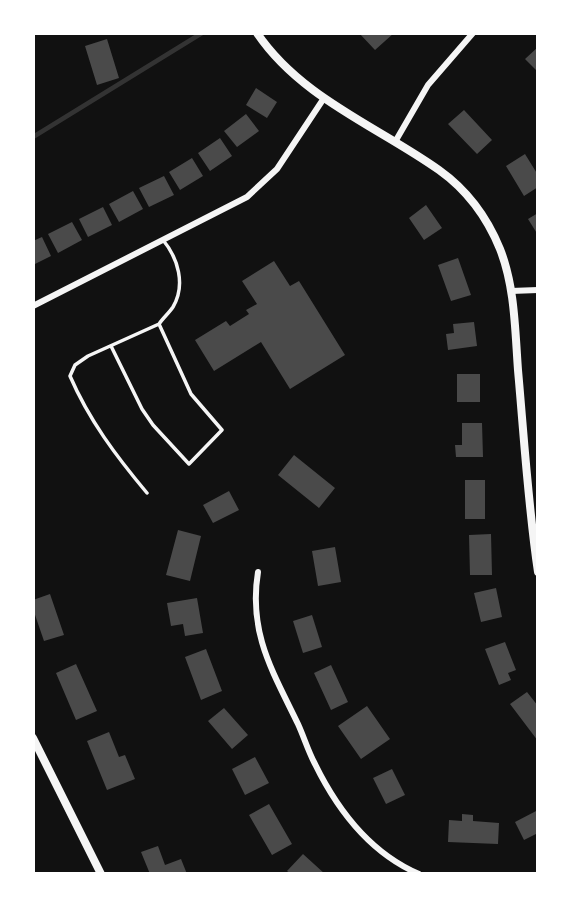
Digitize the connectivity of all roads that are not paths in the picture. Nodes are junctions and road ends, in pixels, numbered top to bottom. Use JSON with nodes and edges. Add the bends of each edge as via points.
{"nodes":[{"id":1,"x":50,"y":33,"type":"edge"},
{"id":2,"x":60,"y":33,"type":"edge"},
{"id":3,"x":257,"y":33,"type":"edge"},
{"id":4,"x":473,"y":33,"type":"edge"},
{"id":5,"x":324,"y":98,"type":"junction"},
{"id":6,"x":395,"y":142,"type":"junction"},
{"id":7,"x":163,"y":240,"type":"junction"},
{"id":8,"x":538,"y":290,"type":"edge"},
{"id":9,"x":511,"y":291,"type":"junction"},
{"id":10,"x":33,"y":306,"type":"edge"},
{"id":11,"x":159,"y":324,"type":"junction"},
{"id":12,"x":111,"y":346,"type":"junction"},
{"id":13,"x":147,"y":493,"type":"dead end"},
{"id":14,"x":534,"y":510,"type":"edge"},
{"id":15,"x":258,"y":572,"type":"dead end"},
{"id":16,"x":538,"y":572,"type":"edge"},
{"id":17,"x":33,"y":738,"type":"edge"},
{"id":18,"x":101,"y":874,"type":"edge"},
{"id":19,"x":419,"y":874,"type":"edge"}],
"edges":[{"from":1,"to":2,"type":"lane"},
{"from":3,"to":5,"type":"street","via":[[294,75]]},
{"from":4,"to":6,"type":"street","via":[[428,85]]},
{"from":5,"to":6,"type":"street"},
{"from":5,"to":7,"type":"street","via":[[276,169],[247,197]]},
{"from":6,"to":9,"type":"street","via":[[440,171],[478,208],[501,252]]},
{"from":7,"to":10,"type":"street"},
{"from":7,"to":11,"type":"lane","via":[[174,258],[180,287],[171,311]]},
{"from":8,"to":9,"type":"street"},
{"from":9,"to":14,"type":"street"},
{"from":11,"to":12,"type":"lane"},
{"from":11,"to":12,"type":"lane","via":[[191,394],[222,430],[189,464],[142,409]]},
{"from":12,"to":13,"type":"lane","via":[[75,365],[70,376],[113,452]]},
{"from":14,"to":16,"type":"street"},
{"from":15,"to":19,"type":"street","via":[[255,609],[264,654],[314,763],[332,796],[372,846]]},
{"from":17,"to":18,"type":"street"}]}
